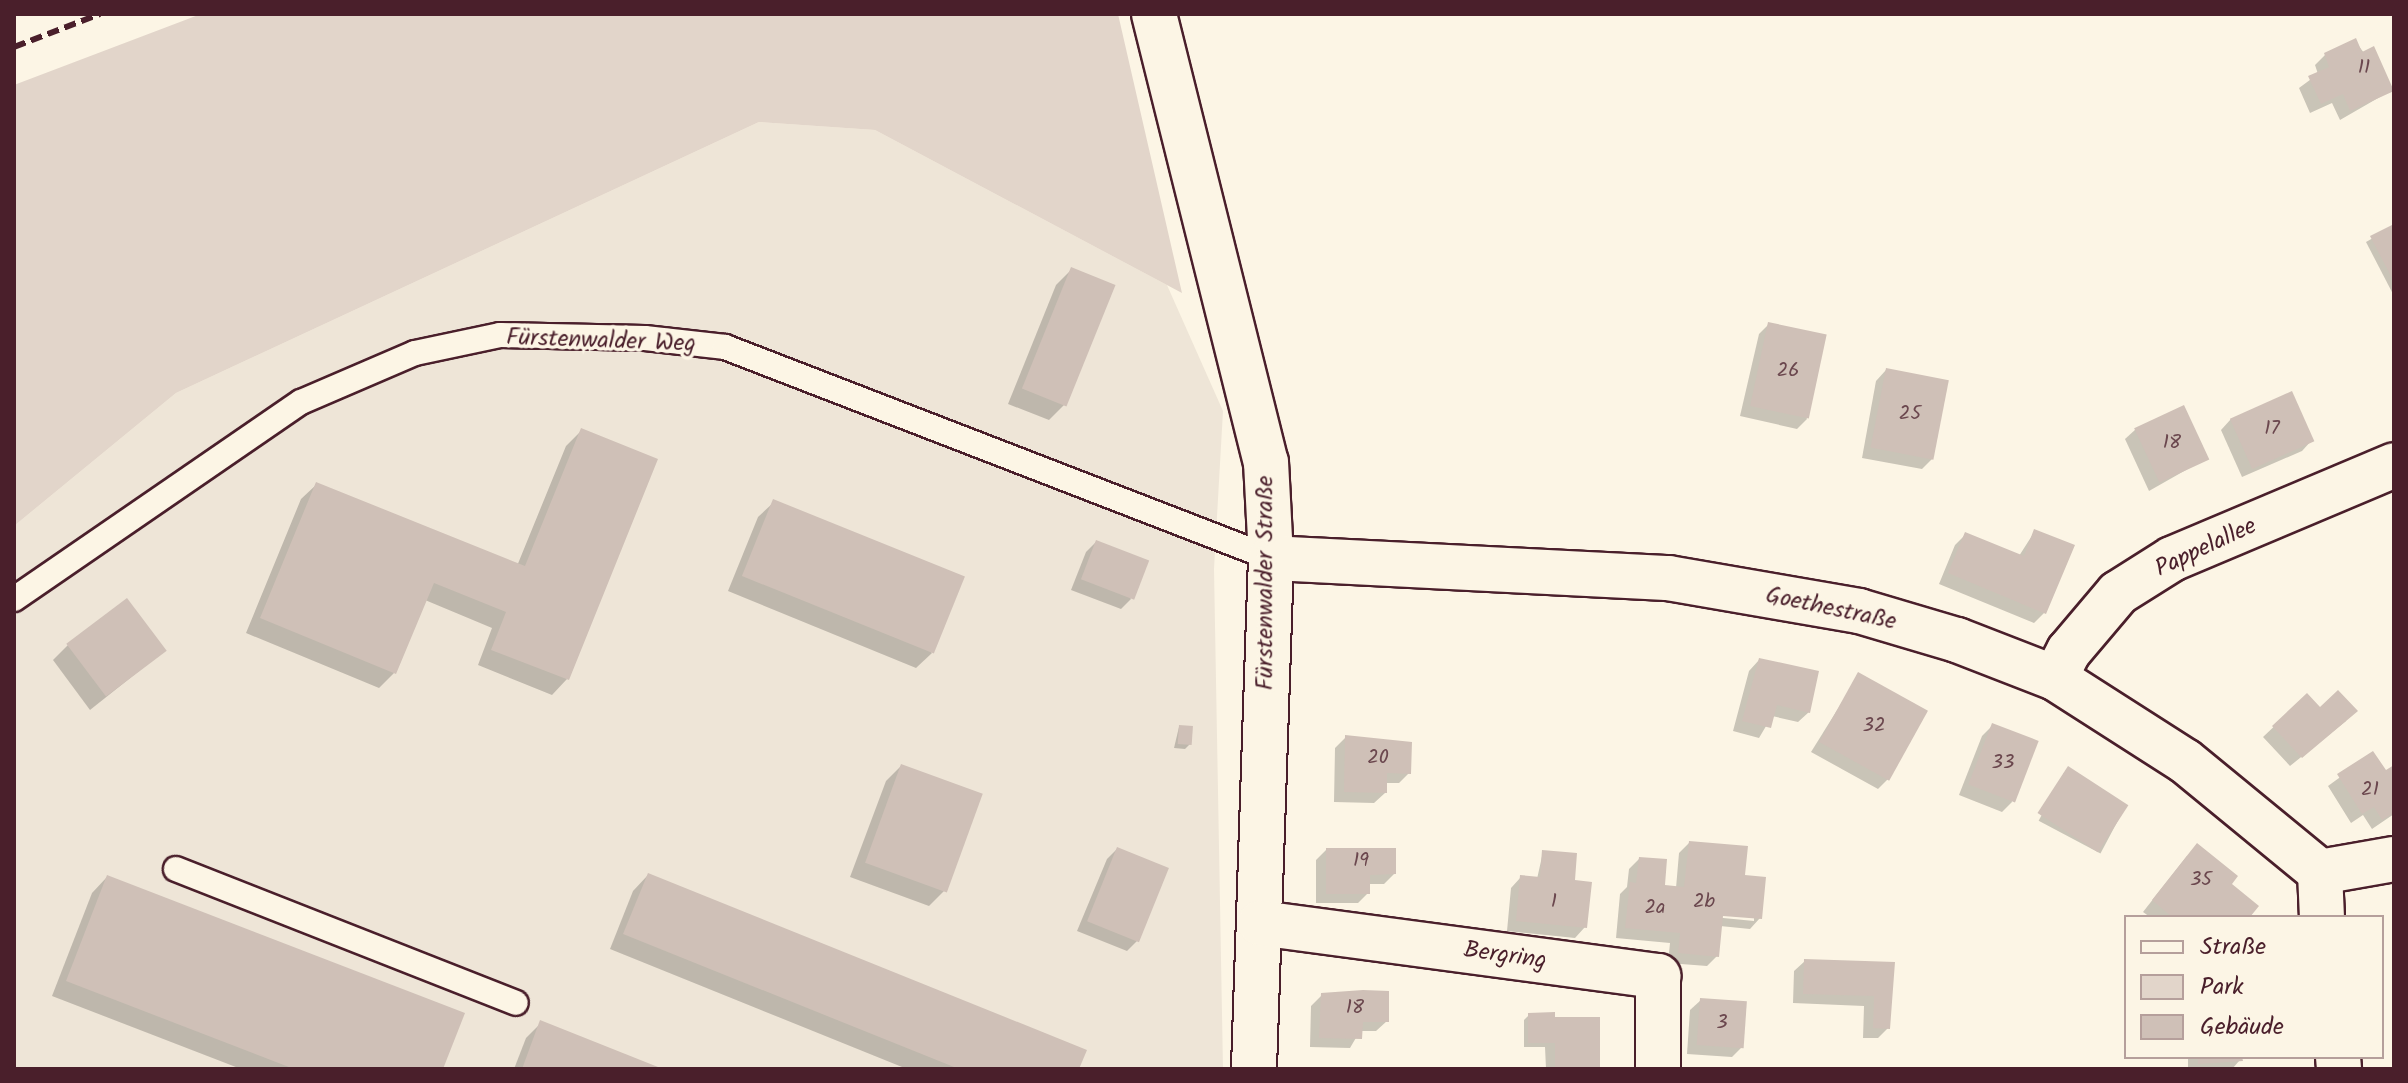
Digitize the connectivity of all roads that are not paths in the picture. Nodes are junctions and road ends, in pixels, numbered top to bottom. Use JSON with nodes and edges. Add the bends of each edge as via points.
{"nodes":[{"id":1,"x":1154,"y":14,"type":"edge"},
{"id":2,"x":2394,"y":465,"type":"edge"},
{"id":3,"x":1271,"y":558,"type":"junction"},
{"id":4,"x":14,"y":599,"type":"edge"},
{"id":5,"x":2055,"y":678,"type":"junction"},
{"id":6,"x":2394,"y":859,"type":"edge"},
{"id":7,"x":176,"y":869,"type":"dead end"},
{"id":8,"x":2320,"y":872,"type":"junction"},
{"id":9,"x":2322,"y":915,"type":"edge"},
{"id":10,"x":1260,"y":923,"type":"junction"},
{"id":11,"x":516,"y":1003,"type":"dead end"},
{"id":12,"x":1254,"y":1069,"type":"edge"},
{"id":13,"x":1658,"y":1069,"type":"edge"}],
"edges":[{"from":1,"to":3,"type":"street","name":"Fürstenwalder Straße","via":[[1266,462]]},
{"from":2,"to":5,"type":"street","name":"Pappelallee","via":[[2172,559],[2118,593],[2069,651]]},
{"from":3,"to":4,"type":"lane","name":"Fürstenwalder Weg","via":[[725,347],[645,338],[500,335],[415,353],[301,402]]},
{"from":3,"to":5,"type":"street","name":"Goethestraße","via":[[1668,578],[1859,611],[1957,640]]},
{"from":3,"to":10,"type":"street","name":"Fürstenwalder Straße"},
{"from":5,"to":8,"type":"street","name":"Goethestraße","via":[[2185,761]]},
{"from":6,"to":8,"type":"street"},
{"from":7,"to":11,"type":"lane"},
{"from":8,"to":9,"type":"street"},
{"from":10,"to":12,"type":"street","name":"Fürstenwalder Straße"},
{"from":10,"to":13,"type":"street","name":"Bergring","via":[[1658,976]]}]}
